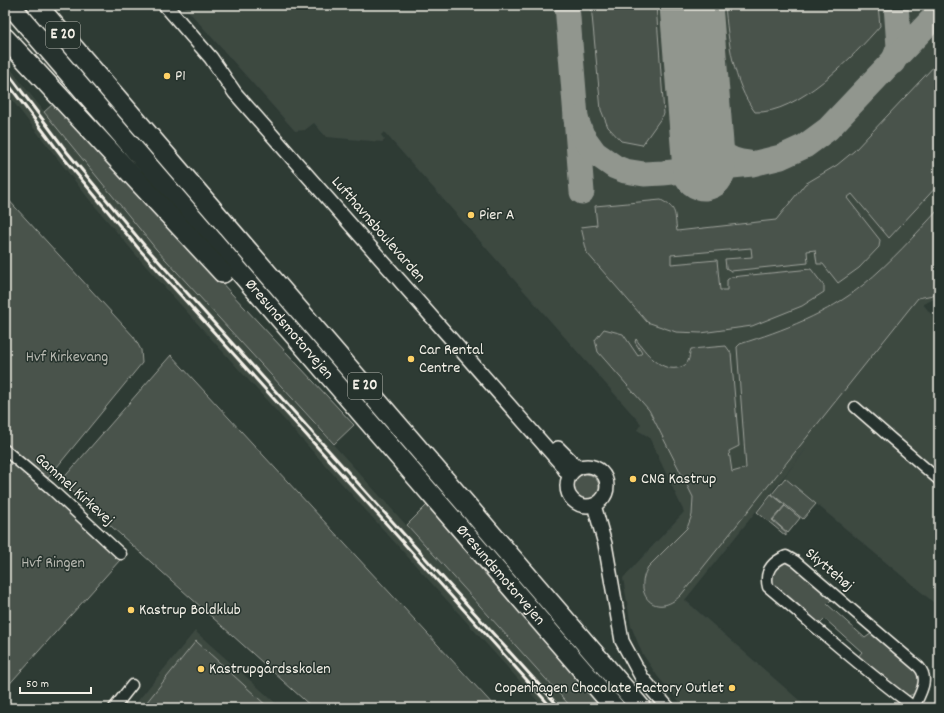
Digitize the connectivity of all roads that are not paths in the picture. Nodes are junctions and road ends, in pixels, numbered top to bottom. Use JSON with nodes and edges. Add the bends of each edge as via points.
{"nodes":[{"id":1,"x":10,"y":5,"type":"edge"},
{"id":2,"x":37,"y":5,"type":"edge"},
{"id":3,"x":48,"y":5,"type":"edge"},
{"id":4,"x":164,"y":5,"type":"edge"},
{"id":5,"x":174,"y":5,"type":"edge"},
{"id":6,"x":5,"y":38,"type":"edge"},
{"id":7,"x":89,"y":65,"type":"junction"},
{"id":8,"x":855,"y":407,"type":"dead end"},
{"id":9,"x":372,"y":428,"type":"junction"},
{"id":10,"x":5,"y":450,"type":"edge"},
{"id":11,"x":574,"y":472,"type":"junction"},
{"id":12,"x":939,"y":480,"type":"edge"},
{"id":13,"x":594,"y":505,"type":"junction"},
{"id":14,"x":121,"y":554,"type":"dead end"},
{"id":15,"x":132,"y":685,"type":"dead end"},
{"id":16,"x":114,"y":708,"type":"edge"},
{"id":17,"x":615,"y":708,"type":"edge"},
{"id":18,"x":641,"y":708,"type":"edge"},
{"id":19,"x":668,"y":708,"type":"edge"},
{"id":20,"x":914,"y":708,"type":"edge"}],
"edges":[{"from":1,"to":9,"type":"highway","name":"Øresundsmotorvejen","number":"E 20"},
{"from":2,"to":7,"type":"highway","name":"Øresundsmotorvejen","number":"E 20"},
{"from":3,"to":7,"type":"highway"},
{"from":4,"to":11,"type":"street","name":"Lufthavnsboulevarden","via":[[211,58],[234,93],[555,458]]},
{"from":5,"to":11,"type":"street","name":"Lufthavnsboulevarden","via":[[215,51],[242,90],[568,460]]},
{"from":6,"to":9,"type":"highway","via":[[331,388]]},
{"from":7,"to":18,"type":"highway","name":"Øresundsmotorvejen","number":"E 20"},
{"from":8,"to":12,"type":"street"},
{"from":9,"to":17,"type":"highway","name":"Øresundsmotorvejen","number":"E 20"},
{"from":10,"to":14,"type":"street","name":"Gammel Kirkevej"},
{"from":11,"to":13,"type":"street","via":[[567,486],[571,498],[581,506]]},
{"from":11,"to":13,"type":"street","via":[[585,466],[597,469],[606,478],[604,497]]},
{"from":13,"to":19,"type":"street","via":[[605,544],[622,640],[642,678]]},
{"from":15,"to":16,"type":"street"},
{"from":20,"to":20,"type":"street","name":"Skyttehøj","via":[[768,587],[766,578],[776,560],[786,556],[795,560],[919,667],[924,676],[924,685]]}]}
